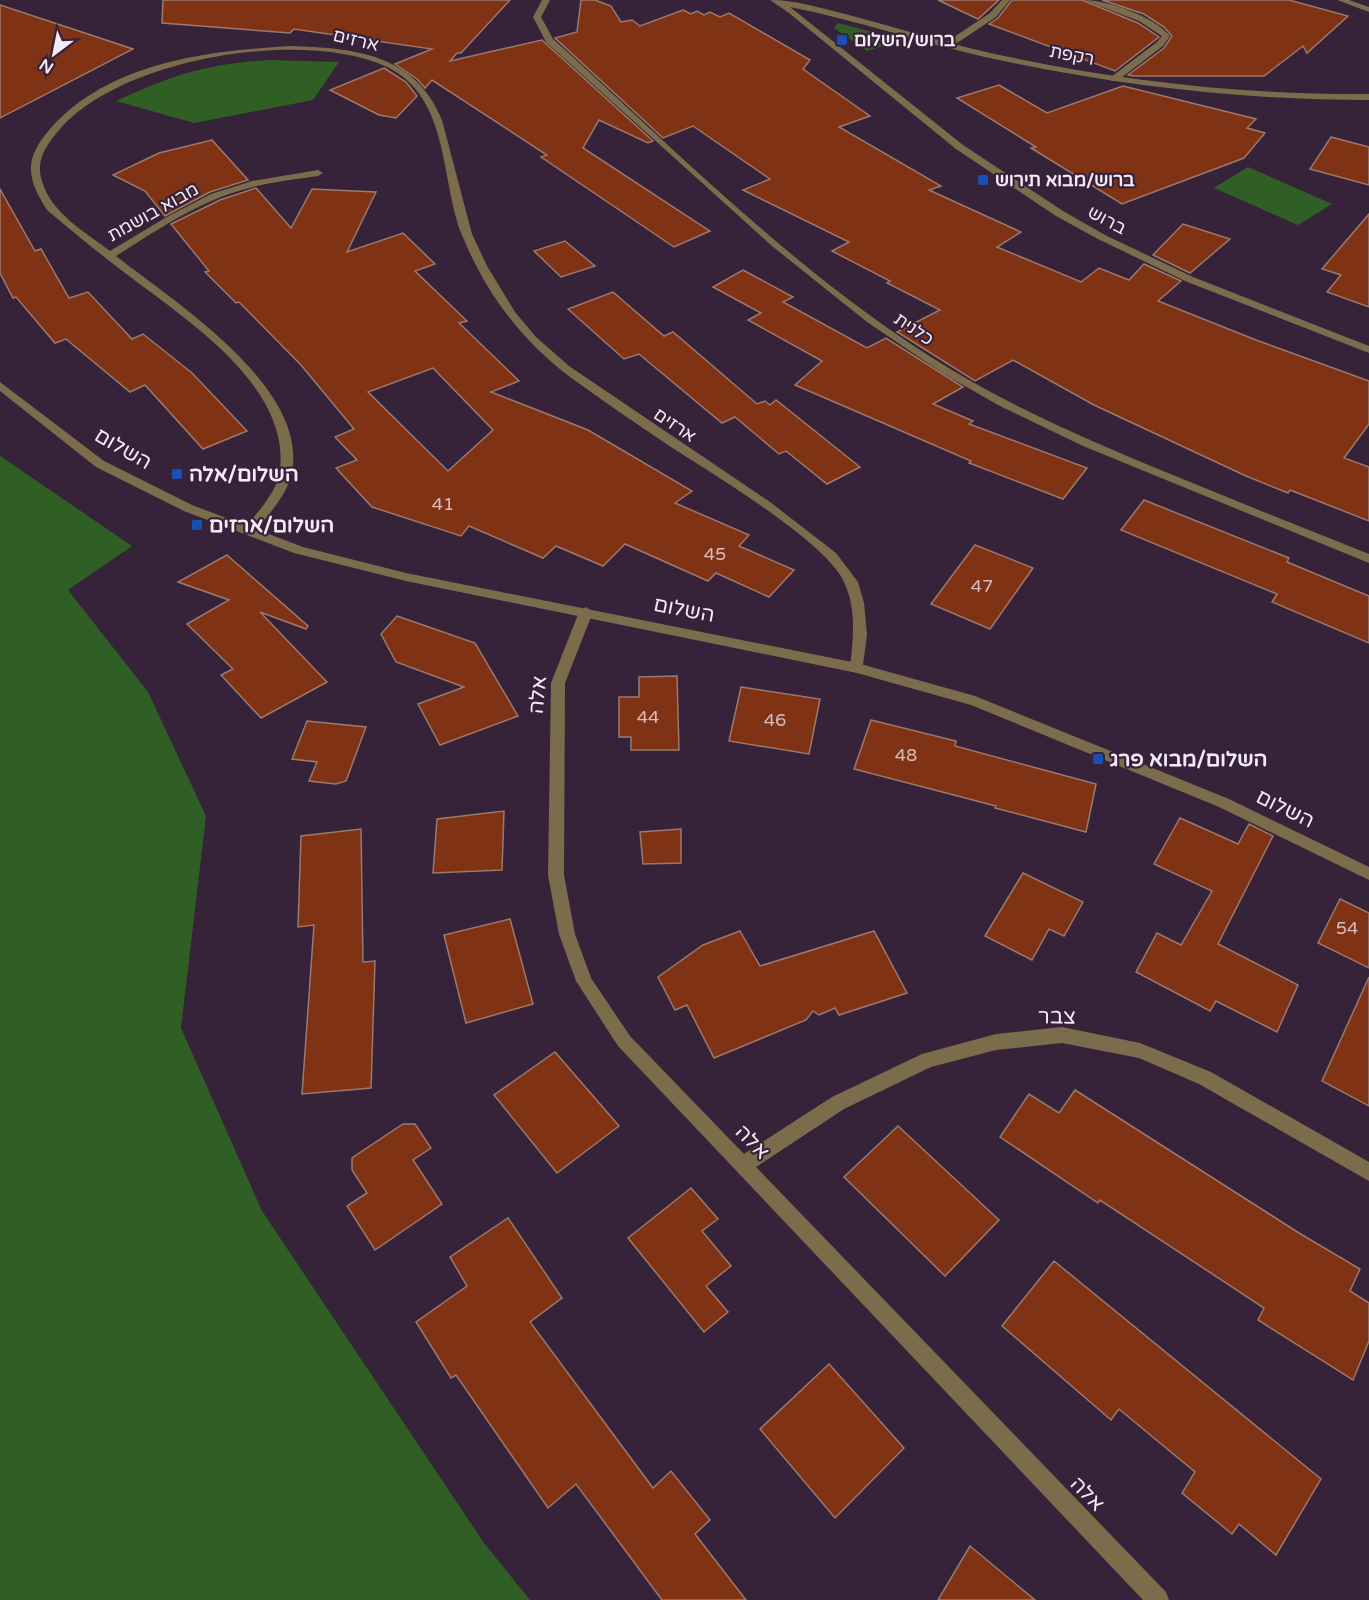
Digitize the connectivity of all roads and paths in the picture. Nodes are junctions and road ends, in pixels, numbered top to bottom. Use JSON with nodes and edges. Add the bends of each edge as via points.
{"nodes":[{"id":1,"x":546,"y":0,"type":"edge"},
{"id":2,"x":1006,"y":0,"type":"edge"},
{"id":3,"x":1088,"y":0,"type":"edge"},
{"id":4,"x":1341,"y":0,"type":"edge"},
{"id":5,"x":775,"y":1,"type":"edge"},
{"id":6,"x":1369,"y":10,"type":"edge"},
{"id":7,"x":948,"y":45,"type":"junction"},
{"id":8,"x":1114,"y":79,"type":"junction"},
{"id":9,"x":1369,"y":97,"type":"edge"},
{"id":10,"x":318,"y":173,"type":"dead end"},
{"id":11,"x":109,"y":256,"type":"junction"},
{"id":12,"x":1369,"y":350,"type":"edge"},
{"id":13,"x":0,"y":385,"type":"edge"},
{"id":14,"x":249,"y":531,"type":"junction"},
{"id":15,"x":1369,"y":559,"type":"edge"},
{"id":16,"x":586,"y":612,"type":"junction"},
{"id":17,"x":857,"y":668,"type":"junction"},
{"id":18,"x":1369,"y":874,"type":"edge"},
{"id":19,"x":743,"y":1165,"type":"junction"},
{"id":20,"x":1369,"y":1172,"type":"edge"},
{"id":21,"x":1158,"y":1600,"type":"edge"}],
"edges":[{"from":1,"to":15,"type":"street","name":"כלנית","via":[[537,17],[549,40],[779,248],[922,356],[1065,434]]},
{"from":2,"to":7,"type":"street","via":[[993,15]]},
{"from":3,"to":8,"type":"street","via":[[1150,23],[1166,36]]},
{"from":4,"to":6,"type":"street"},
{"from":5,"to":7,"type":"street","name":"רקפת","via":[[827,11]]},
{"from":5,"to":12,"type":"street","name":"ברוש","via":[[963,151],[1068,219],[1223,293]]},
{"from":7,"to":8,"type":"street","name":"רקפת"},
{"from":8,"to":9,"type":"street","name":"רקפת","via":[[1229,93]]},
{"from":10,"to":11,"type":"street","name":"מבוא בושמת","via":[[231,190],[187,208]]},
{"from":11,"to":14,"type":"street","name":"ארזים","via":[[228,350],[254,379],[280,423],[287,447],[286,471],[278,493]]},
{"from":11,"to":17,"type":"street","name":"ארזים","via":[[50,208],[37,186],[35,162],[45,140],[63,119],[87,101],[142,73],[217,55],[328,49],[388,65],[426,95],[436,115],[474,251],[531,338],[628,414],[825,549],[850,580],[861,616]]},
{"from":13,"to":14,"type":"street","name":"השלום","via":[[100,464],[188,508]]},
{"from":14,"to":16,"type":"street","name":"השלום","via":[[299,550],[395,574]]},
{"from":16,"to":17,"type":"street","name":"השלום"},
{"from":16,"to":19,"type":"street","name":"אלה","via":[[558,683],[556,875],[567,934],[584,981],[624,1041]]},
{"from":17,"to":18,"type":"street","name":"השלום","via":[[975,701],[1224,803]]},
{"from":19,"to":20,"type":"street","name":"צבר","via":[[838,1103],[928,1060],[996,1042],[1062,1035],[1140,1051],[1205,1078]]},
{"from":19,"to":21,"type":"street","name":"אלה"}]}
